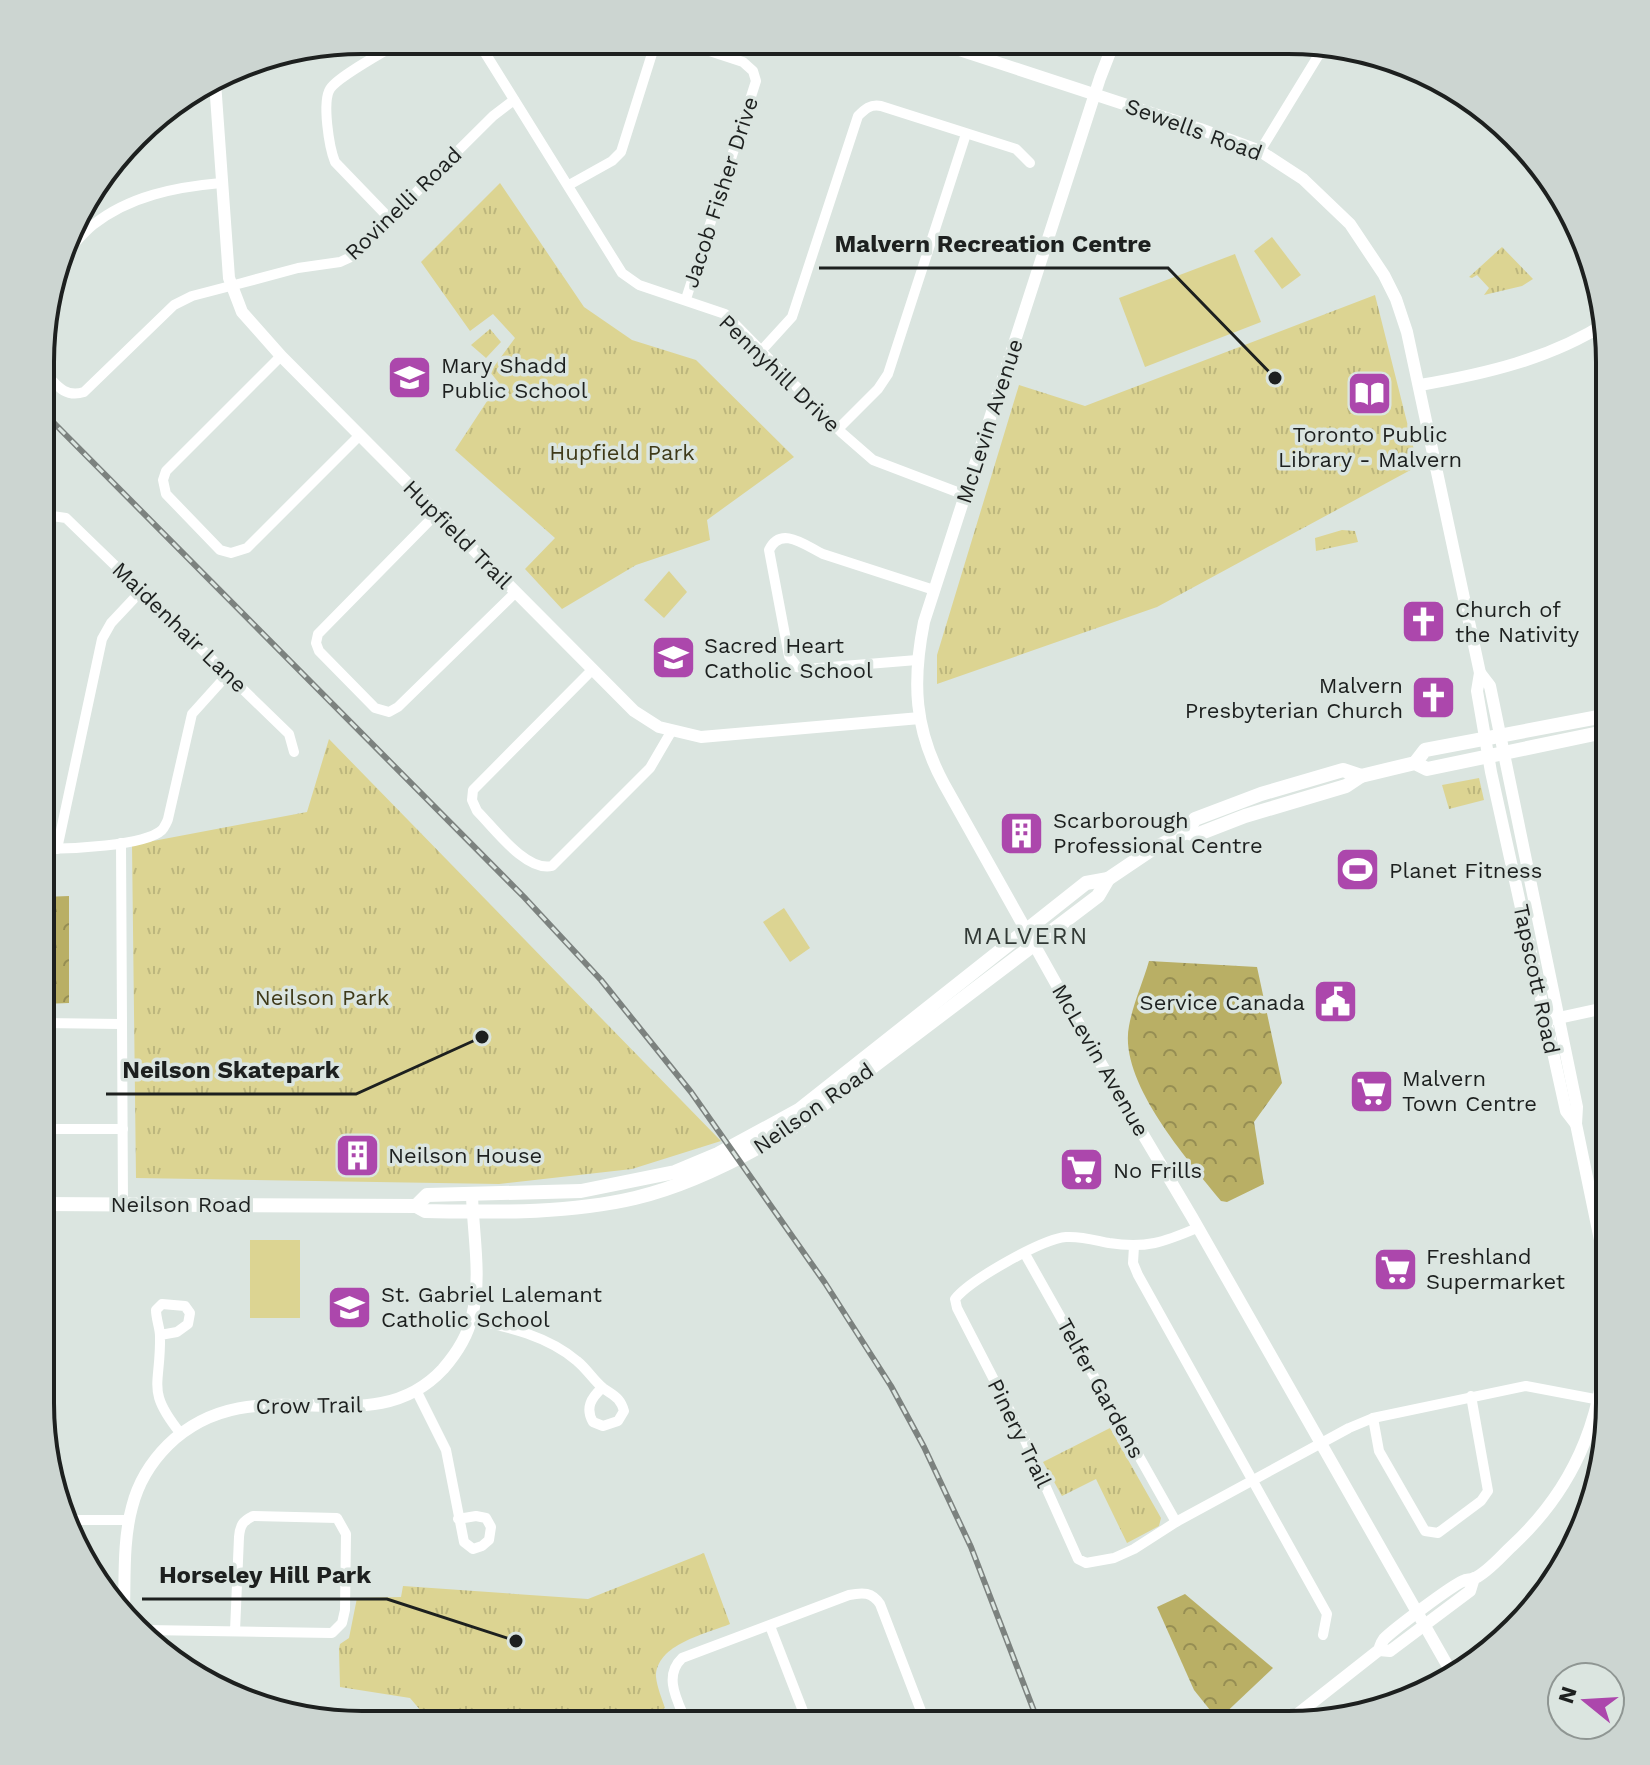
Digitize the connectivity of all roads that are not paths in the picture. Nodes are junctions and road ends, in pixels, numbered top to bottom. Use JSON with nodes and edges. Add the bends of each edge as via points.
{"nodes":[{"id":1,"x":381,"y":54,"type":"edge"},
{"id":2,"x":486,"y":54,"type":"edge"},
{"id":3,"x":652,"y":54,"type":"edge"},
{"id":4,"x":719,"y":54,"type":"edge"},
{"id":5,"x":983,"y":54,"type":"edge"},
{"id":6,"x":1110,"y":54,"type":"edge"},
{"id":7,"x":1318,"y":56,"type":"edge"},
{"id":8,"x":216,"y":91,"type":"edge"},
{"id":9,"x":1095,"y":94,"type":"junction"},
{"id":10,"x":514,"y":100,"type":"junction"},
{"id":11,"x":966,"y":134,"type":"junction"},
{"id":12,"x":1260,"y":151,"type":"junction"},
{"id":13,"x":1030,"y":163,"type":"dead end"},
{"id":14,"x":221,"y":183,"type":"junction"},
{"id":15,"x":569,"y":185,"type":"junction"},
{"id":16,"x":389,"y":218,"type":"junction"},
{"id":17,"x":79,"y":240,"type":"edge"},
{"id":18,"x":231,"y":287,"type":"junction"},
{"id":19,"x":686,"y":299,"type":"junction"},
{"id":20,"x":1594,"y":329,"type":"edge"},
{"id":21,"x":762,"y":350,"type":"junction"},
{"id":22,"x":281,"y":356,"type":"junction"},
{"id":23,"x":54,"y":382,"type":"edge"},
{"id":24,"x":1420,"y":385,"type":"junction"},
{"id":25,"x":838,"y":429,"type":"junction"},
{"id":26,"x":360,"y":435,"type":"junction"},
{"id":27,"x":965,"y":495,"type":"junction"},
{"id":28,"x":437,"y":513,"type":"junction"},
{"id":29,"x":54,"y":517,"type":"edge"},
{"id":30,"x":142,"y":590,"type":"junction"},
{"id":31,"x":934,"y":590,"type":"junction"},
{"id":32,"x":516,"y":592,"type":"junction"},
{"id":33,"x":917,"y":660,"type":"junction"},
{"id":34,"x":593,"y":669,"type":"junction"},
{"id":35,"x":228,"y":674,"type":"junction"},
{"id":36,"x":920,"y":718,"type":"junction"},
{"id":37,"x":1596,"y":720,"type":"edge"},
{"id":38,"x":1570,"y":731,"type":"junction"},
{"id":39,"x":1596,"y":731,"type":"edge"},
{"id":40,"x":671,"y":732,"type":"junction"},
{"id":41,"x":1494,"y":737,"type":"junction"},
{"id":42,"x":294,"y":752,"type":"dead end"},
{"id":43,"x":1496,"y":756,"type":"junction"},
{"id":44,"x":1415,"y":763,"type":"junction"},
{"id":45,"x":121,"y":843,"type":"junction"},
{"id":46,"x":57,"y":849,"type":"joint"},
{"id":47,"x":1030,"y":937,"type":"junction"},
{"id":48,"x":1596,"y":1010,"type":"edge"},
{"id":49,"x":1552,"y":1019,"type":"junction"},
{"id":50,"x":54,"y":1023,"type":"edge"},
{"id":51,"x":121,"y":1024,"type":"junction"},
{"id":52,"x":54,"y":1129,"type":"edge"},
{"id":53,"x":123,"y":1129,"type":"junction"},
{"id":54,"x":697,"y":1170,"type":"junction"},
{"id":55,"x":472,"y":1195,"type":"junction"},
{"id":56,"x":123,"y":1203,"type":"junction"},
{"id":57,"x":54,"y":1204,"type":"edge"},
{"id":58,"x":416,"y":1206,"type":"junction"},
{"id":59,"x":472,"y":1212,"type":"junction"},
{"id":60,"x":1596,"y":1219,"type":"edge"},
{"id":61,"x":1197,"y":1228,"type":"junction"},
{"id":62,"x":1134,"y":1246,"type":"junction"},
{"id":63,"x":1025,"y":1254,"type":"junction"},
{"id":64,"x":472,"y":1319,"type":"junction"},
{"id":65,"x":160,"y":1335,"type":"dead end"},
{"id":66,"x":602,"y":1388,"type":"dead end"},
{"id":67,"x":417,"y":1392,"type":"junction"},
{"id":68,"x":1471,"y":1396,"type":"junction"},
{"id":69,"x":1596,"y":1400,"type":"edge"},
{"id":70,"x":1373,"y":1418,"type":"junction"},
{"id":71,"x":1595,"y":1420,"type":"edge"},
{"id":72,"x":181,"y":1434,"type":"junction"},
{"id":73,"x":1321,"y":1444,"type":"junction"},
{"id":74,"x":1254,"y":1481,"type":"junction"},
{"id":75,"x":458,"y":1519,"type":"dead end"},
{"id":76,"x":77,"y":1520,"type":"edge"},
{"id":77,"x":129,"y":1520,"type":"junction"},
{"id":78,"x":1176,"y":1522,"type":"junction"},
{"id":79,"x":125,"y":1598,"type":"edge"},
{"id":80,"x":1421,"y":1619,"type":"junction"},
{"id":81,"x":770,"y":1626,"type":"junction"},
{"id":82,"x":154,"y":1630,"type":"edge"},
{"id":83,"x":235,"y":1631,"type":"junction"},
{"id":84,"x":1323,"y":1635,"type":"dead end"},
{"id":85,"x":1448,"y":1666,"type":"edge"},
{"id":86,"x":1302,"y":1710,"type":"edge"},
{"id":87,"x":682,"y":1711,"type":"edge"},
{"id":88,"x":803,"y":1711,"type":"edge"},
{"id":89,"x":921,"y":1711,"type":"edge"}],
"edges":[{"from":1,"to":16,"type":"street","via":[[334,84],[326,102],[335,162]]},
{"from":2,"to":10,"type":"street","name":"Pennyhill Drive"},
{"from":3,"to":15,"type":"street","via":[[621,152]]},
{"from":4,"to":19,"type":"street","name":"Jacob Fisher Drive","via":[[743,62],[756,81]]},
{"from":5,"to":9,"type":"street","name":"Sewells Road"},
{"from":6,"to":9,"type":"street","name":"McLevin Avenue"},
{"from":7,"to":12,"type":"street"},
{"from":8,"to":14,"type":"street","name":"Hupfield Trail"},
{"from":9,"to":12,"type":"street","name":"Sewells Road"},
{"from":9,"to":27,"type":"street","name":"McLevin Avenue"},
{"from":10,"to":15,"type":"street","name":"Pennyhill Drive"},
{"from":10,"to":16,"type":"street","name":"Rovinelli Road"},
{"from":11,"to":13,"type":"street","via":[[1016,149]]},
{"from":11,"to":21,"type":"street","via":[[881,106],[868,107],[858,116],[792,317]]},
{"from":11,"to":25,"type":"street","via":[[888,374]]},
{"from":12,"to":24,"type":"street","name":"Sewells Road","via":[[1332,204],[1365,243],[1396,299]]},
{"from":14,"to":17,"type":"street","via":[[175,188],[115,210]]},
{"from":14,"to":18,"type":"street","name":"Hupfield Trail"},
{"from":15,"to":19,"type":"street","name":"Pennyhill Drive","via":[[622,273],[639,285]]},
{"from":16,"to":18,"type":"street","name":"Rovinelli Road","via":[[340,262]]},
{"from":18,"to":22,"type":"street","name":"Hupfield Trail","via":[[242,312]]},
{"from":18,"to":23,"type":"street","name":"Rovinelli Road","via":[[174,305],[84,392],[63,391]]},
{"from":19,"to":21,"type":"street","name":"Pennyhill Drive","via":[[725,314]]},
{"from":20,"to":24,"type":"street","via":[[1511,366]]},
{"from":21,"to":25,"type":"street","name":"Pennyhill Drive"},
{"from":22,"to":26,"type":"street","name":"Hupfield Trail"},
{"from":22,"to":26,"type":"street","via":[[166,471],[163,480],[166,494],[220,550],[237,553],[247,548]]},
{"from":24,"to":41,"type":"street","name":"Sewells Road","via":[[1480,673],[1490,686]]},
{"from":25,"to":27,"type":"street","name":"Pennyhill Drive","via":[[873,460]]},
{"from":26,"to":28,"type":"street","name":"Hupfield Trail"},
{"from":27,"to":31,"type":"street","name":"McLevin Avenue"},
{"from":28,"to":32,"type":"street","name":"Hupfield Trail"},
{"from":28,"to":32,"type":"street","via":[[318,634],[319,651],[375,708],[389,712],[398,707]]},
{"from":29,"to":30,"type":"street","name":"Maidenhair Lane","via":[[66,518]]},
{"from":30,"to":35,"type":"street","name":"Maidenhair Lane"},
{"from":30,"to":46,"type":"street","via":[[102,639]]},
{"from":31,"to":33,"type":"street","name":"McLevin Avenue"},
{"from":31,"to":33,"type":"street","via":[[786,537],[775,540],[769,550],[789,656],[797,667]]},
{"from":32,"to":34,"type":"street","name":"Hupfield Trail"},
{"from":33,"to":36,"type":"street","name":"McLevin Avenue"},
{"from":34,"to":40,"type":"street","name":"Hupfield Trail","via":[[634,711]]},
{"from":34,"to":40,"type":"street","via":[[473,790],[477,811],[528,862],[552,866],[650,768]]},
{"from":35,"to":42,"type":"street","name":"Maidenhair Lane","via":[[289,734]]},
{"from":35,"to":45,"type":"street","via":[[192,714],[163,829]]},
{"from":36,"to":40,"type":"street","name":"Hupfield Trail","via":[[701,737]]},
{"from":36,"to":47,"type":"street","name":"McLevin Avenue","via":[[934,766]]},
{"from":37,"to":38,"type":"main road","name":"Neilson Road"},
{"from":38,"to":39,"type":"main road","name":"Neilson Road"},
{"from":38,"to":41,"type":"main road","name":"Neilson Road"},
{"from":38,"to":43,"type":"main road","name":"Neilson Road"},
{"from":41,"to":43,"type":"street","name":"Tapscott Road"},
{"from":41,"to":44,"type":"main road","name":"Neilson Road","via":[[1425,750]]},
{"from":43,"to":44,"type":"main road","name":"Neilson Road","via":[[1427,769]]},
{"from":43,"to":49,"type":"street","name":"Tapscott Road"},
{"from":44,"to":47,"type":"main road","name":"Neilson Road","via":[[1361,776],[1346,786],[1271,800],[1196,835],[1186,832],[1108,879],[1086,883]]},
{"from":45,"to":46,"type":"street"},
{"from":45,"to":51,"type":"street"},
{"from":47,"to":54,"type":"main road","name":"Neilson Road","via":[[799,1110],[789,1123],[741,1143]]},
{"from":47,"to":61,"type":"street","name":"McLevin Avenue"},
{"from":48,"to":49,"type":"street"},
{"from":49,"to":60,"type":"street","name":"Tapscott Road","via":[[1577,1107]]},
{"from":50,"to":51,"type":"street"},
{"from":51,"to":53,"type":"street"},
{"from":52,"to":53,"type":"street"},
{"from":53,"to":56,"type":"street"},
{"from":54,"to":55,"type":"main road","name":"Neilson Road","via":[[581,1191]]},
{"from":54,"to":59,"type":"main road","name":"Neilson Road","via":[[637,1197],[595,1206]]},
{"from":55,"to":58,"type":"main road","name":"Neilson Road","via":[[426,1195]]},
{"from":55,"to":59,"type":"street","name":"Crow Trail"},
{"from":56,"to":57,"type":"main road","name":"Neilson Road"},
{"from":56,"to":58,"type":"main road","name":"Neilson Road"},
{"from":58,"to":59,"type":"main road","name":"Neilson Road","via":[[425,1211]]},
{"from":59,"to":64,"type":"street","name":"Crow Trail"},
{"from":61,"to":62,"type":"street","name":"Pinery Trail","via":[[1163,1243]]},
{"from":61,"to":73,"type":"street","name":"McLevin Avenue"},
{"from":62,"to":63,"type":"street","name":"Pinery Trail","via":[[1065,1237]]},
{"from":62,"to":74,"type":"street","via":[[1138,1275]]},
{"from":63,"to":78,"type":"street","name":"Telfer Gardens"},
{"from":63,"to":78,"type":"street","name":"Pinery Trail","via":[[964,1288],[955,1299],[1078,1559],[1091,1564],[1114,1558]]},
{"from":64,"to":66,"type":"street","via":[[551,1343]]},
{"from":64,"to":67,"type":"street","name":"Crow Trail","via":[[453,1357]]},
{"from":65,"to":72,"type":"street","via":[[157,1398]]},
{"from":67,"to":72,"type":"street","name":"Crow Trail","via":[[367,1406],[244,1406],[213,1415]]},
{"from":67,"to":75,"type":"street","via":[[444,1442]]},
{"from":68,"to":69,"type":"street","name":"Pinery Trail","via":[[1526,1386]]},
{"from":68,"to":70,"type":"street","name":"Pinery Trail"},
{"from":68,"to":70,"type":"street","via":[[1488,1491],[1438,1533],[1425,1531],[1379,1451]]},
{"from":70,"to":73,"type":"street","name":"Pinery Trail"},
{"from":71,"to":80,"type":"street","via":[[1565,1483],[1536,1523],[1474,1578],[1470,1591]]},
{"from":72,"to":77,"type":"street","name":"Crow Trail","via":[[145,1474]]},
{"from":73,"to":74,"type":"street","name":"Pinery Trail"},
{"from":73,"to":80,"type":"street","name":"McLevin Avenue"},
{"from":74,"to":78,"type":"street","name":"Pinery Trail"},
{"from":74,"to":84,"type":"street","via":[[1327,1614]]},
{"from":76,"to":77,"type":"street"},
{"from":77,"to":79,"type":"street","name":"Crow Trail"},
{"from":80,"to":85,"type":"street","name":"McLevin Avenue"},
{"from":80,"to":86,"type":"street","via":[[1390,1651],[1379,1650]]},
{"from":81,"to":87,"type":"street","via":[[678,1661],[671,1680]]},
{"from":81,"to":88,"type":"street"},
{"from":81,"to":89,"type":"street","via":[[849,1595],[871,1595],[880,1604]]},
{"from":82,"to":83,"type":"street"},
{"from":83,"to":83,"type":"street","via":[[338,1629],[345,1610],[346,1534],[337,1518],[253,1516],[243,1522]]}]}
